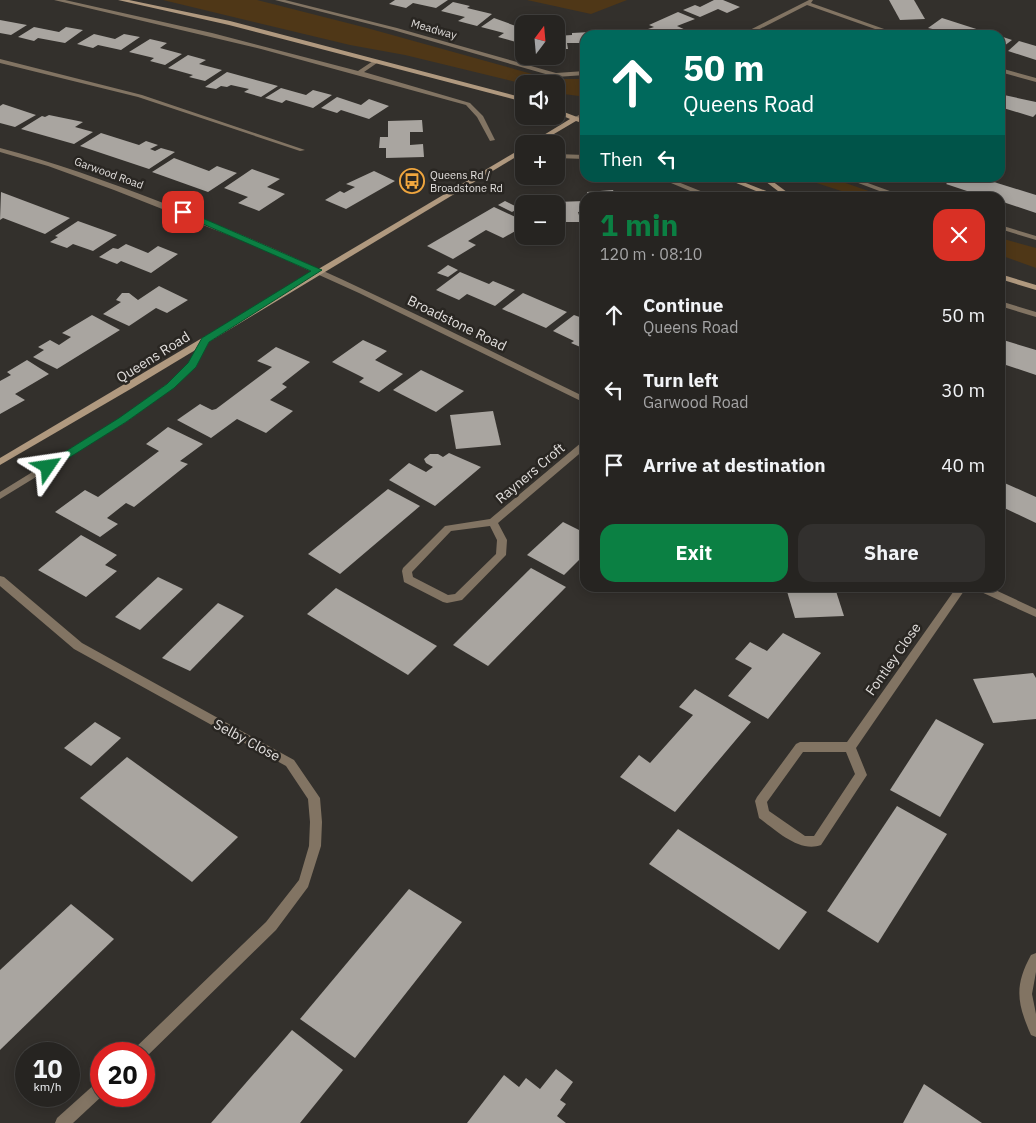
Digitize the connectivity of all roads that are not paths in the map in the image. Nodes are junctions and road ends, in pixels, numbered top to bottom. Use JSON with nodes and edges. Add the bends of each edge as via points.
{"nodes":[{"id":1,"x":57,"y":0,"type":"edge"},
{"id":2,"x":121,"y":0,"type":"edge"},
{"id":3,"x":278,"y":0,"type":"edge"},
{"id":4,"x":812,"y":0,"type":"edge"},
{"id":5,"x":805,"y":3,"type":"junction"},
{"id":6,"x":753,"y":30,"type":"edge"},
{"id":7,"x":883,"y":30,"type":"edge"},
{"id":8,"x":0,"y":62,"type":"edge"},
{"id":9,"x":375,"y":62,"type":"junction"},
{"id":10,"x":1005,"y":71,"type":"edge"},
{"id":11,"x":360,"y":72,"type":"junction"},
{"id":12,"x":580,"y":73,"type":"edge"},
{"id":13,"x":1036,"y":80,"type":"edge"},
{"id":14,"x":515,"y":98,"type":"edge"},
{"id":15,"x":565,"y":114,"type":"edge"},
{"id":16,"x":580,"y":116,"type":"edge"},
{"id":17,"x":576,"y":118,"type":"junction"},
{"id":18,"x":580,"y":119,"type":"edge"},
{"id":19,"x":547,"y":135,"type":"edge"},
{"id":20,"x":492,"y":140,"type":"dead end"},
{"id":21,"x":0,"y":150,"type":"edge"},
{"id":22,"x":302,"y":150,"type":"dead end"},
{"id":23,"x":515,"y":154,"type":"edge"},
{"id":24,"x":565,"y":156,"type":"edge"},
{"id":25,"x":580,"y":157,"type":"edge"},
{"id":26,"x":673,"y":182,"type":"edge"},
{"id":27,"x":739,"y":182,"type":"edge"},
{"id":28,"x":770,"y":182,"type":"edge"},
{"id":29,"x":860,"y":182,"type":"edge"},
{"id":30,"x":699,"y":192,"type":"edge"},
{"id":31,"x":765,"y":192,"type":"edge"},
{"id":32,"x":784,"y":192,"type":"edge"},
{"id":33,"x":889,"y":192,"type":"edge"},
{"id":34,"x":1005,"y":229,"type":"edge"},
{"id":35,"x":1036,"y":238,"type":"edge"},
{"id":36,"x":318,"y":270,"type":"junction"},
{"id":37,"x":1005,"y":278,"type":"edge"},
{"id":38,"x":1036,"y":288,"type":"edge"},
{"id":39,"x":1005,"y":305,"type":"edge"},
{"id":40,"x":1036,"y":315,"type":"edge"},
{"id":41,"x":206,"y":340,"type":"junction"},
{"id":42,"x":580,"y":398,"type":"edge"},
{"id":43,"x":580,"y":448,"type":"edge"},
{"id":44,"x":0,"y":462,"type":"edge"},
{"id":45,"x":0,"y":496,"type":"edge"},
{"id":46,"x":493,"y":522,"type":"junction"},
{"id":47,"x":0,"y":580,"type":"edge"},
{"id":48,"x":958,"y":592,"type":"edge"},
{"id":49,"x":991,"y":592,"type":"edge"},
{"id":50,"x":1036,"y":613,"type":"edge"},
{"id":51,"x":850,"y":747,"type":"junction"},
{"id":52,"x":1036,"y":959,"type":"edge"},
{"id":53,"x":1036,"y":1030,"type":"edge"},
{"id":54,"x":151,"y":1042,"type":"edge"},
{"id":55,"x":90,"y":1098,"type":"edge"},
{"id":56,"x":62,"y":1123,"type":"edge"}],
"edges":[{"from":1,"to":11,"type":"street","via":[[163,22]]},
{"from":2,"to":9,"type":"street","via":[[230,24]]},
{"from":3,"to":12,"type":"street","name":"Meadway","via":[[556,75]]},
{"from":4,"to":5,"type":"street"},
{"from":5,"to":6,"type":"street"},
{"from":5,"to":7,"type":"street"},
{"from":8,"to":22,"type":"street","via":[[140,96]]},
{"from":9,"to":11,"type":"street"},
{"from":9,"to":14,"type":"street"},
{"from":10,"to":13,"type":"street"},
{"from":11,"to":20,"type":"street","via":[[468,104],[480,116]]},
{"from":15,"to":17,"type":"street"},
{"from":16,"to":17,"type":"street"},
{"from":17,"to":18,"type":"street"},
{"from":17,"to":19,"type":"street"},
{"from":21,"to":36,"type":"street","name":"Garwood Road","via":[[42,161],[200,219]]},
{"from":23,"to":36,"type":"street","name":"Queens Road"},
{"from":24,"to":25,"type":"street"},
{"from":26,"to":30,"type":"street"},
{"from":27,"to":31,"type":"street"},
{"from":28,"to":32,"type":"street"},
{"from":29,"to":33,"type":"street"},
{"from":34,"to":35,"type":"street"},
{"from":36,"to":41,"type":"street","name":"Queens Road"},
{"from":36,"to":42,"type":"street","name":"Broadstone Road"},
{"from":37,"to":38,"type":"street"},
{"from":39,"to":40,"type":"street"},
{"from":41,"to":44,"type":"street","name":"Queens Road"},
{"from":41,"to":45,"type":"street","via":[[192,364],[170,386]]},
{"from":43,"to":46,"type":"street","name":"Rayners Croft"},
{"from":46,"to":46,"type":"street","name":"Rayners Croft","via":[[448,528],[407,571],[408,579],[446,599],[458,597],[501,555],[502,540]]},
{"from":47,"to":54,"type":"street","name":"Selby Close","via":[[78,646],[290,763],[314,798],[315,846],[304,883],[271,926]]},
{"from":48,"to":51,"type":"street","name":"Fontley Close"},
{"from":49,"to":50,"type":"street"},
{"from":51,"to":51,"type":"street","via":[[861,775],[818,841],[802,841],[763,814],[760,801],[800,747]]},
{"from":52,"to":53,"type":"street","via":[[1028,972],[1024,994],[1028,1015]]},
{"from":55,"to":56,"type":"street"}]}
